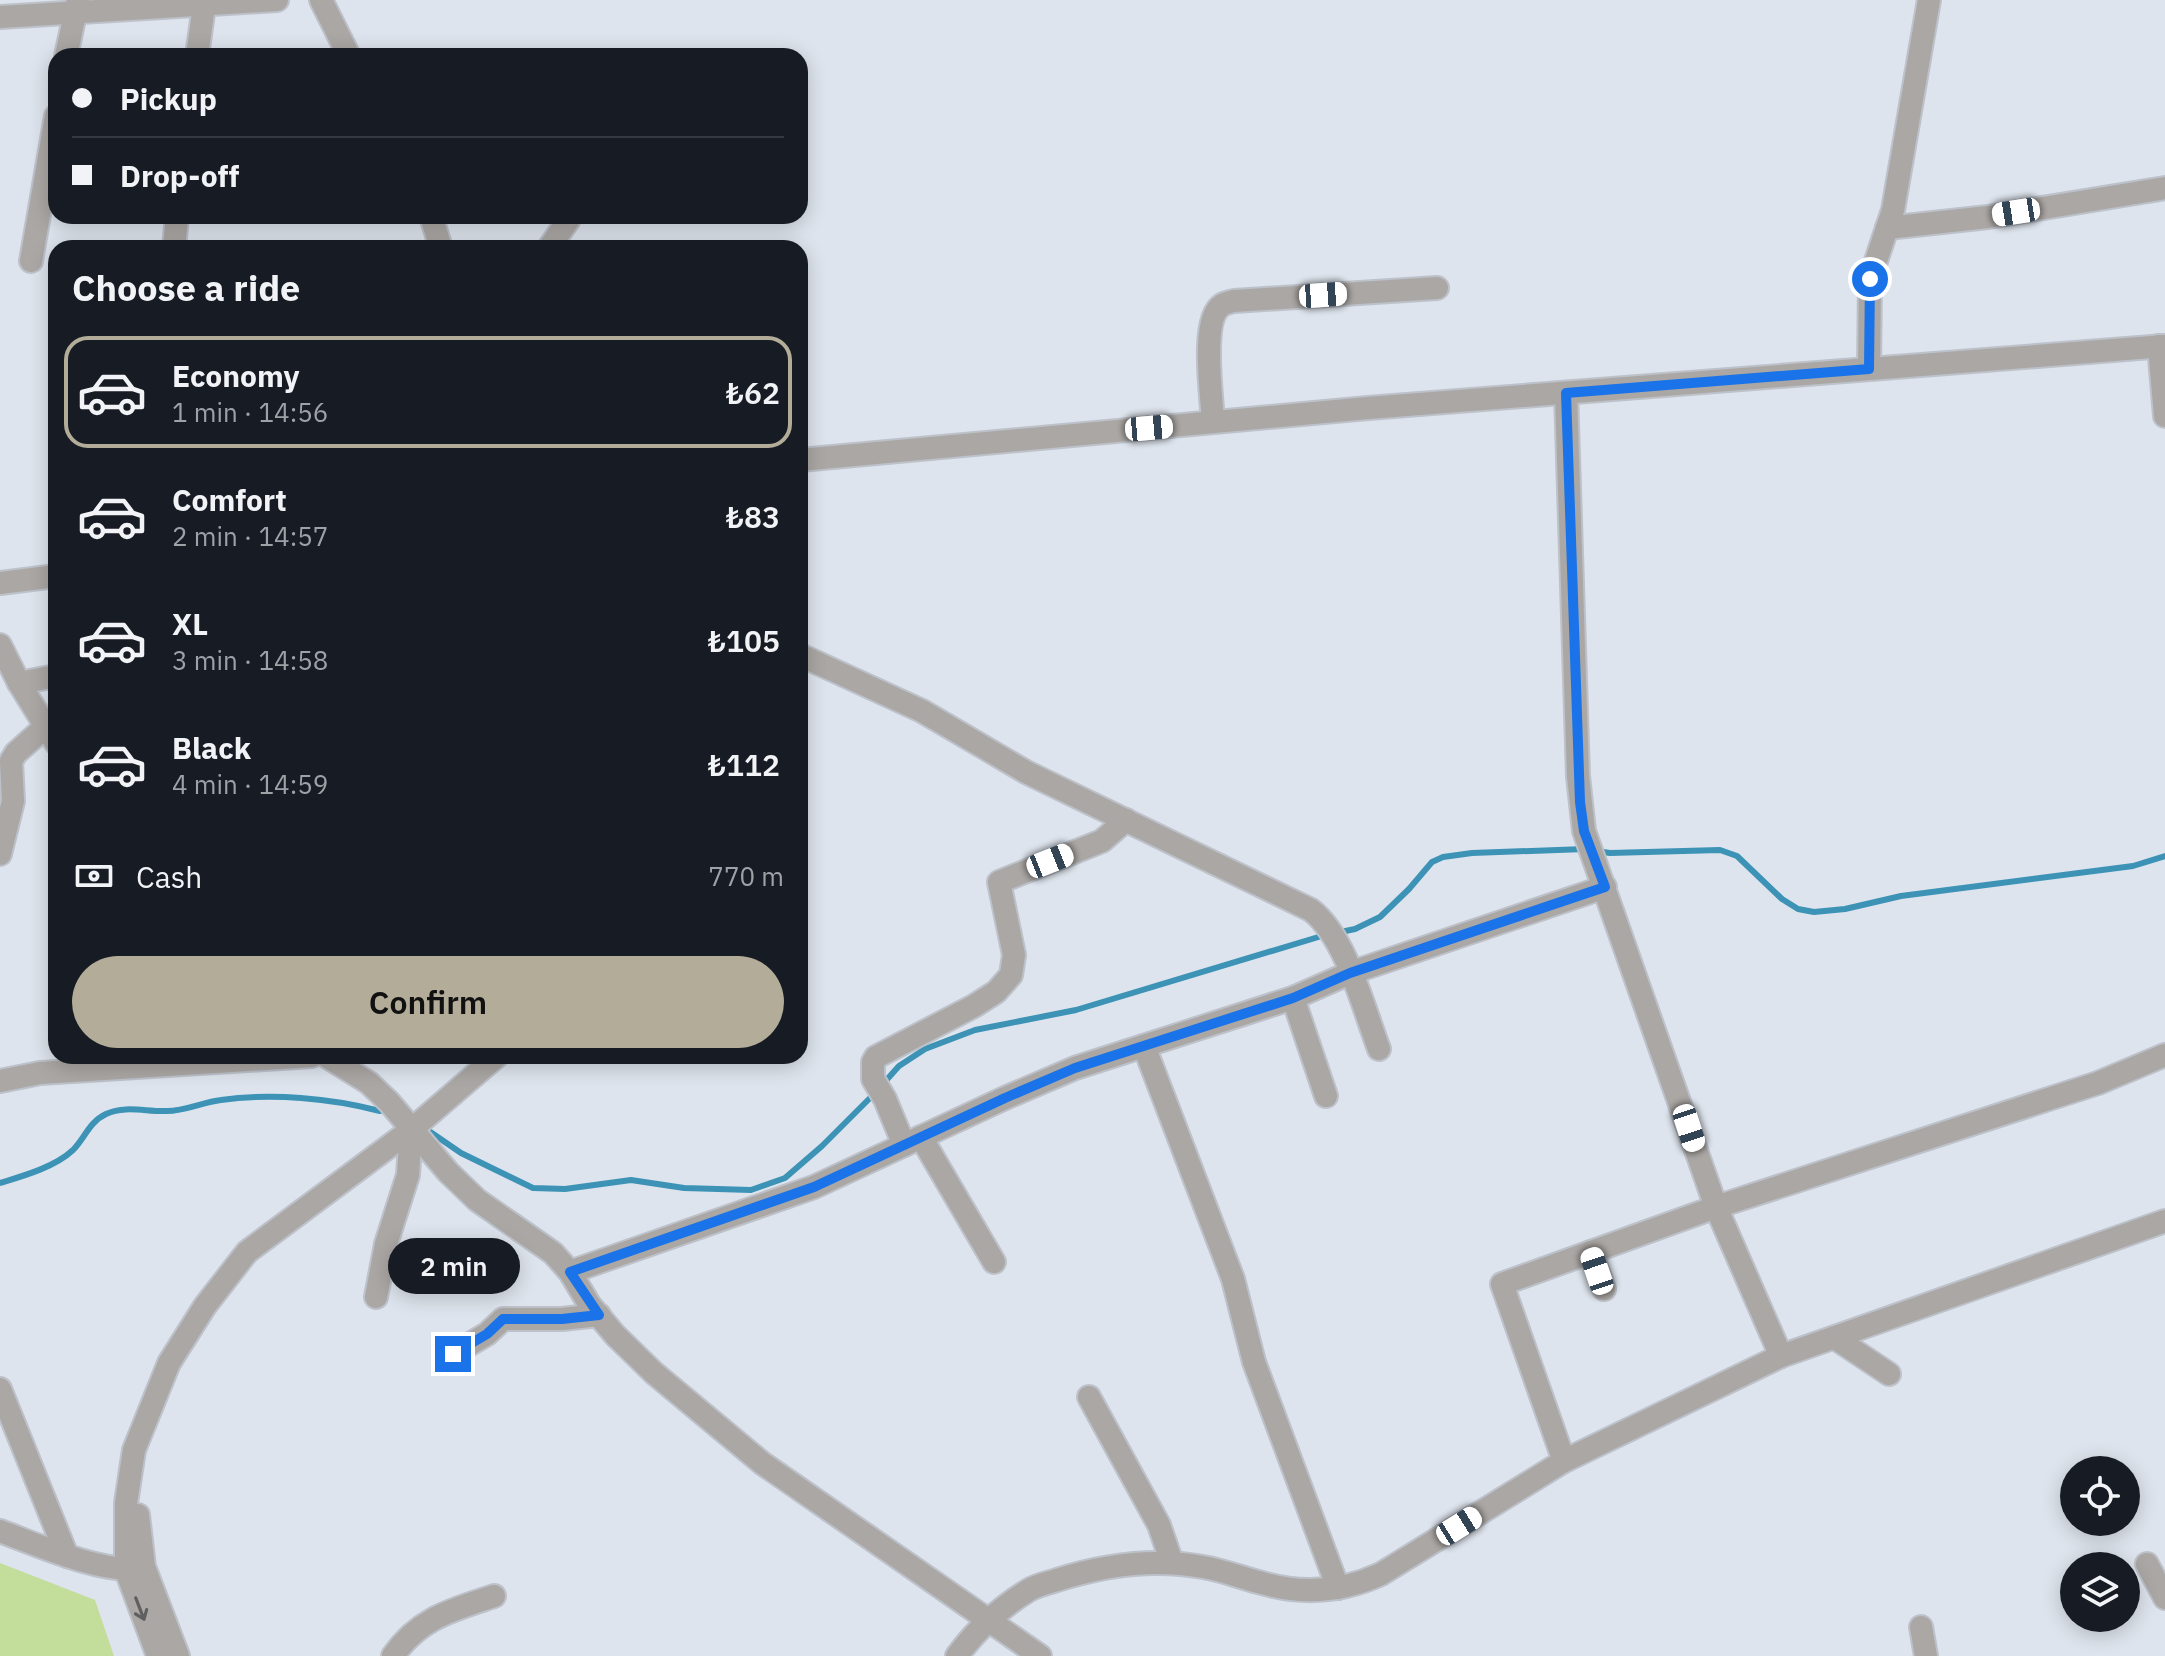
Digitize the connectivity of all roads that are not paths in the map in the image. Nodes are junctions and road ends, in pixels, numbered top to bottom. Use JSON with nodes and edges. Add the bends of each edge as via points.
{"nodes":[{"id":1,"x":277,"y":0,"type":"edge"},
{"id":2,"x":321,"y":0,"type":"edge"},
{"id":3,"x":1929,"y":0,"type":"edge"},
{"id":4,"x":76,"y":6,"type":"edge"},
{"id":5,"x":204,"y":6,"type":"junction"},
{"id":6,"x":0,"y":17,"type":"edge"},
{"id":7,"x":68,"y":48,"type":"edge"},
{"id":8,"x":198,"y":48,"type":"edge"},
{"id":9,"x":345,"y":48,"type":"edge"},
{"id":10,"x":48,"y":162,"type":"edge"},
{"id":11,"x":2165,"y":188,"type":"edge"},
{"id":12,"x":1887,"y":228,"type":"junction"},
{"id":13,"x":31,"y":261,"type":"dead end"},
{"id":14,"x":1437,"y":288,"type":"dead end"},
{"id":15,"x":2162,"y":346,"type":"edge"},
{"id":16,"x":1869,"y":369,"type":"junction"},
{"id":17,"x":1566,"y":393,"type":"junction"},
{"id":18,"x":2165,"y":416,"type":"edge"},
{"id":19,"x":1213,"y":422,"type":"junction"},
{"id":20,"x":808,"y":459,"type":"edge"},
{"id":21,"x":48,"y":577,"type":"edge"},
{"id":22,"x":0,"y":583,"type":"edge"},
{"id":23,"x":0,"y":645,"type":"edge"},
{"id":24,"x":808,"y":666,"type":"edge"},
{"id":25,"x":48,"y":678,"type":"edge"},
{"id":26,"x":19,"y":683,"type":"junction"},
{"id":27,"x":48,"y":730,"type":"edge"},
{"id":28,"x":48,"y":737,"type":"edge"},
{"id":29,"x":6,"y":772,"type":"edge"},
{"id":30,"x":1126,"y":820,"type":"junction"},
{"id":31,"x":0,"y":854,"type":"edge"},
{"id":32,"x":1605,"y":887,"type":"junction"},
{"id":33,"x":1350,"y":973,"type":"junction"},
{"id":34,"x":1293,"y":998,"type":"junction"},
{"id":35,"x":1144,"y":1046,"type":"junction"},
{"id":36,"x":1379,"y":1049,"type":"dead end"},
{"id":37,"x":2165,"y":1055,"type":"edge"},
{"id":38,"x":184,"y":1064,"type":"edge"},
{"id":39,"x":339,"y":1064,"type":"edge"},
{"id":40,"x":488,"y":1064,"type":"edge"},
{"id":41,"x":0,"y":1081,"type":"edge"},
{"id":42,"x":1326,"y":1096,"type":"dead end"},
{"id":43,"x":411,"y":1130,"type":"junction"},
{"id":44,"x":912,"y":1141,"type":"junction"},
{"id":45,"x":1716,"y":1207,"type":"junction"},
{"id":46,"x":2165,"y":1221,"type":"edge"},
{"id":47,"x":1591,"y":1252,"type":"junction"},
{"id":48,"x":994,"y":1262,"type":"dead end"},
{"id":49,"x":570,"y":1272,"type":"junction"},
{"id":50,"x":1604,"y":1289,"type":"dead end"},
{"id":51,"x":376,"y":1297,"type":"dead end"},
{"id":52,"x":599,"y":1315,"type":"junction"},
{"id":53,"x":1835,"y":1338,"type":"junction"},
{"id":54,"x":453,"y":1354,"type":"dead end"},
{"id":55,"x":1781,"y":1356,"type":"junction"},
{"id":56,"x":1889,"y":1374,"type":"dead end"},
{"id":57,"x":0,"y":1389,"type":"edge"},
{"id":58,"x":1089,"y":1397,"type":"dead end"},
{"id":59,"x":1564,"y":1461,"type":"junction"},
{"id":60,"x":0,"y":1531,"type":"edge"},
{"id":61,"x":67,"y":1556,"type":"junction"},
{"id":62,"x":1172,"y":1563,"type":"junction"},
{"id":63,"x":2147,"y":1564,"type":"dead end"},
{"id":64,"x":135,"y":1569,"type":"junction"},
{"id":65,"x":1338,"y":1588,"type":"junction"},
{"id":66,"x":494,"y":1596,"type":"dead end"},
{"id":67,"x":2165,"y":1598,"type":"edge"},
{"id":68,"x":989,"y":1620,"type":"junction"},
{"id":69,"x":1921,"y":1627,"type":"dead end"},
{"id":70,"x":158,"y":1656,"type":"edge"},
{"id":71,"x":178,"y":1656,"type":"edge"},
{"id":72,"x":393,"y":1656,"type":"edge"},
{"id":73,"x":957,"y":1656,"type":"edge"},
{"id":74,"x":1040,"y":1656,"type":"edge"},
{"id":75,"x":1926,"y":1656,"type":"edge"}],
"edges":[{"from":1,"to":5,"type":"street"},
{"from":2,"to":9,"type":"street"},
{"from":3,"to":12,"type":"street"},
{"from":4,"to":5,"type":"street"},
{"from":4,"to":6,"type":"street"},
{"from":4,"to":7,"type":"street"},
{"from":5,"to":8,"type":"street"},
{"from":10,"to":13,"type":"street"},
{"from":11,"to":12,"type":"street"},
{"from":12,"to":16,"type":"street","via":[[1870,279]]},
{"from":14,"to":19,"type":"street","via":[[1220,305],[1209,334]]},
{"from":15,"to":16,"type":"street"},
{"from":15,"to":18,"type":"street"},
{"from":16,"to":17,"type":"street"},
{"from":17,"to":19,"type":"street"},
{"from":17,"to":32,"type":"street","via":[[1578,776],[1584,831]]},
{"from":19,"to":20,"type":"street"},
{"from":21,"to":22,"type":"street"},
{"from":23,"to":26,"type":"street"},
{"from":24,"to":30,"type":"street","via":[[922,711],[1026,772]]},
{"from":25,"to":26,"type":"street"},
{"from":26,"to":27,"type":"street"},
{"from":28,"to":29,"type":"street","via":[[16,753]]},
{"from":29,"to":31,"type":"street","via":[[13,801]]},
{"from":30,"to":33,"type":"street","via":[[1311,910],[1339,943]]},
{"from":30,"to":44,"type":"street","via":[[1102,841],[999,882],[1014,955],[1011,975],[974,1006],[876,1057],[873,1079]]},
{"from":32,"to":33,"type":"street"},
{"from":32,"to":45,"type":"street"},
{"from":33,"to":34,"type":"street"},
{"from":33,"to":36,"type":"street"},
{"from":34,"to":35,"type":"street"},
{"from":34,"to":42,"type":"street"},
{"from":35,"to":44,"type":"street","via":[[1075,1068]]},
{"from":35,"to":65,"type":"street","via":[[1233,1279],[1254,1362]]},
{"from":37,"to":45,"type":"street","via":[[2098,1083]]},
{"from":38,"to":41,"type":"street","via":[[40,1073]]},
{"from":39,"to":43,"type":"street","via":[[369,1083]]},
{"from":40,"to":43,"type":"street"},
{"from":43,"to":49,"type":"street","via":[[477,1200],[553,1253]]},
{"from":43,"to":51,"type":"street","via":[[408,1175]]},
{"from":43,"to":64,"type":"street","via":[[247,1252],[169,1363],[134,1450]]},
{"from":44,"to":48,"type":"street"},
{"from":44,"to":49,"type":"street","via":[[814,1187]]},
{"from":45,"to":47,"type":"street"},
{"from":45,"to":55,"type":"street"},
{"from":46,"to":53,"type":"street"},
{"from":47,"to":50,"type":"street"},
{"from":47,"to":59,"type":"street","via":[[1502,1284]]},
{"from":49,"to":52,"type":"street"},
{"from":52,"to":54,"type":"street","via":[[503,1319]]},
{"from":52,"to":68,"type":"street","via":[[654,1373],[762,1463]]},
{"from":53,"to":55,"type":"street"},
{"from":53,"to":56,"type":"street"},
{"from":55,"to":59,"type":"street"},
{"from":57,"to":61,"type":"street"},
{"from":58,"to":62,"type":"street","via":[[1155,1516]]},
{"from":59,"to":65,"type":"street","via":[[1381,1574]]},
{"from":60,"to":61,"type":"street"},
{"from":61,"to":64,"type":"street"},
{"from":62,"to":65,"type":"street","via":[[1302,1591]]},
{"from":62,"to":68,"type":"street","via":[[1128,1564],[1071,1575],[1031,1588]]},
{"from":63,"to":67,"type":"street"},
{"from":64,"to":70,"type":"street","one_way":true},
{"from":64,"to":71,"type":"street"},
{"from":66,"to":72,"type":"street","via":[[419,1626]]},
{"from":68,"to":73,"type":"street"},
{"from":68,"to":74,"type":"street"},
{"from":69,"to":75,"type":"street"}]}
